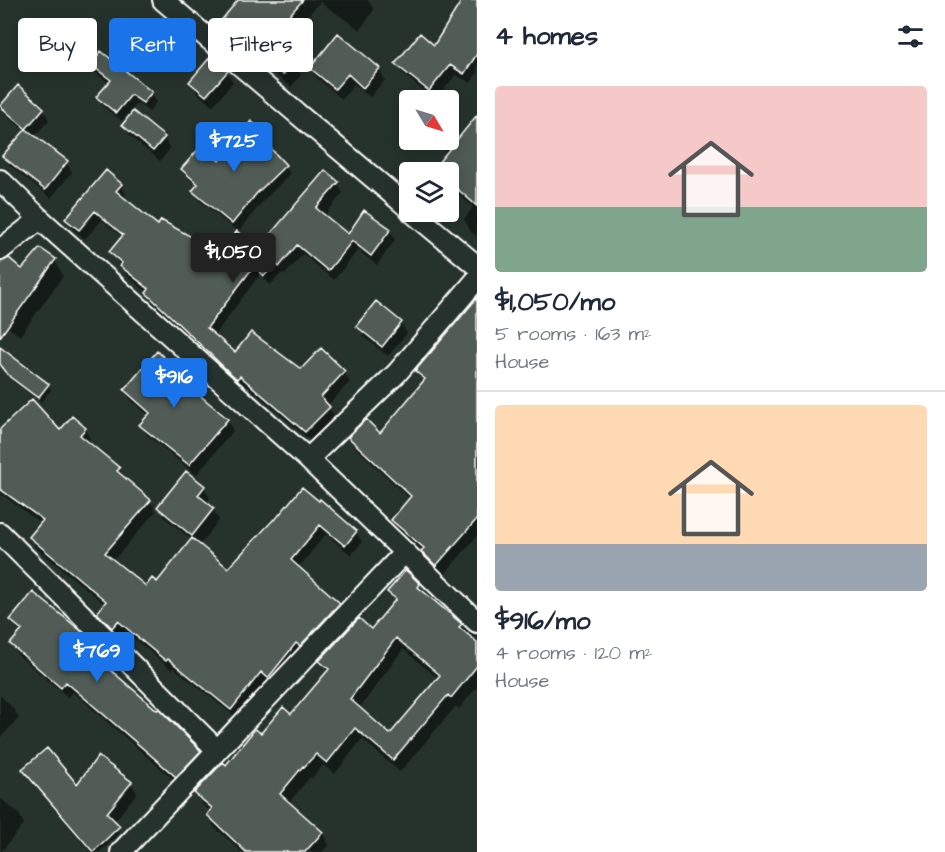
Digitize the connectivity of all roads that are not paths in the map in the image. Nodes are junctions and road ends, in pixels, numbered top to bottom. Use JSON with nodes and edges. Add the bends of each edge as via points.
{"nodes":[{"id":1,"x":163,"y":0,"type":"edge"},
{"id":2,"x":0,"y":180,"type":"edge"},
{"id":3,"x":399,"y":200,"type":"edge"},
{"id":4,"x":40,"y":219,"type":"junction"},
{"id":5,"x":425,"y":222,"type":"edge"},
{"id":6,"x":0,"y":250,"type":"edge"},
{"id":7,"x":477,"y":266,"type":"edge"},
{"id":8,"x":477,"y":279,"type":"edge"},
{"id":9,"x":308,"y":459,"type":"junction"},
{"id":10,"x":0,"y":533,"type":"edge"},
{"id":11,"x":405,"y":552,"type":"junction"},
{"id":12,"x":475,"y":617,"type":"edge"},
{"id":13,"x":217,"y":750,"type":"junction"},
{"id":14,"x":121,"y":852,"type":"edge"}],
"edges":[{"from":1,"to":3,"type":"street"},
{"from":2,"to":4,"type":"street"},
{"from":4,"to":6,"type":"street"},
{"from":4,"to":9,"type":"street"},
{"from":5,"to":7,"type":"street"},
{"from":8,"to":9,"type":"street","via":[[397,373]]},
{"from":9,"to":11,"type":"street"},
{"from":10,"to":13,"type":"street"},
{"from":11,"to":12,"type":"street"},
{"from":11,"to":13,"type":"street"},
{"from":13,"to":14,"type":"street"}]}
